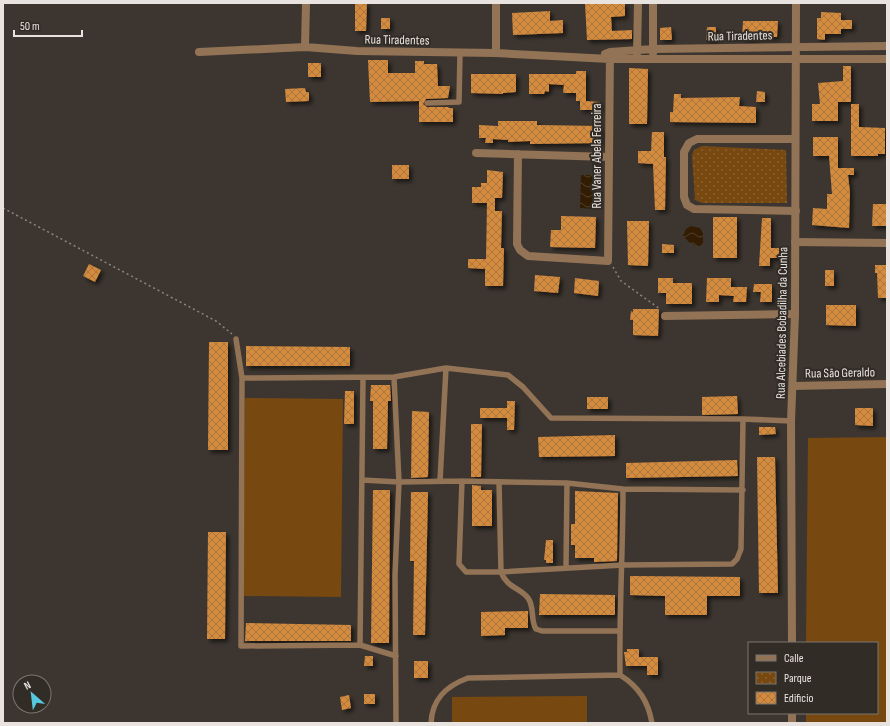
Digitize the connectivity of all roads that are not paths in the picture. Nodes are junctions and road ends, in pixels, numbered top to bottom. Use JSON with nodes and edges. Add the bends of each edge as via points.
{"nodes":[{"id":1,"x":306,"y":3,"type":"edge"},
{"id":2,"x":496,"y":3,"type":"edge"},
{"id":3,"x":638,"y":3,"type":"edge"},
{"id":4,"x":653,"y":3,"type":"edge"},
{"id":5,"x":796,"y":3,"type":"edge"},
{"id":6,"x":887,"y":46,"type":"edge"},
{"id":7,"x":305,"y":47,"type":"junction"},
{"id":8,"x":796,"y":47,"type":"junction"},
{"id":9,"x":637,"y":49,"type":"junction"},
{"id":10,"x":653,"y":49,"type":"junction"},
{"id":11,"x":199,"y":52,"type":"dead end"},
{"id":12,"x":460,"y":53,"type":"junction"},
{"id":13,"x":496,"y":53,"type":"junction"},
{"id":14,"x":610,"y":55,"type":"junction"},
{"id":15,"x":637,"y":58,"type":"junction"},
{"id":16,"x":653,"y":58,"type":"junction"},
{"id":17,"x":887,"y":59,"type":"edge"},
{"id":18,"x":795,"y":60,"type":"junction"},
{"id":19,"x":427,"y":103,"type":"dead end"},
{"id":20,"x":795,"y":139,"type":"junction"},
{"id":21,"x":476,"y":153,"type":"dead end"},
{"id":22,"x":518,"y":154,"type":"junction"},
{"id":23,"x":609,"y":157,"type":"junction"},
{"id":24,"x":796,"y":211,"type":"junction"},
{"id":25,"x":795,"y":242,"type":"junction"},
{"id":26,"x":887,"y":243,"type":"edge"},
{"id":27,"x":795,"y":314,"type":"junction"},
{"id":28,"x":665,"y":316,"type":"road end"},
{"id":29,"x":236,"y":339,"type":"road end"},
{"id":30,"x":446,"y":368,"type":"junction"},
{"id":31,"x":394,"y":377,"type":"junction"},
{"id":32,"x":242,"y":378,"type":"junction"},
{"id":33,"x":363,"y":378,"type":"junction"},
{"id":34,"x":887,"y":384,"type":"edge"},
{"id":35,"x":793,"y":386,"type":"junction"},
{"id":36,"x":743,"y":419,"type":"junction"},
{"id":37,"x":791,"y":421,"type":"junction"},
{"id":38,"x":362,"y":480,"type":"junction"},
{"id":39,"x":440,"y":481,"type":"junction"},
{"id":40,"x":462,"y":481,"type":"junction"},
{"id":41,"x":399,"y":482,"type":"junction"},
{"id":42,"x":499,"y":482,"type":"junction"},
{"id":43,"x":567,"y":483,"type":"junction"},
{"id":44,"x":623,"y":489,"type":"junction"},
{"id":45,"x":743,"y":490,"type":"junction"},
{"id":46,"x":623,"y":565,"type":"junction"},
{"id":47,"x":566,"y":567,"type":"junction"},
{"id":48,"x":501,"y":572,"type":"junction"},
{"id":49,"x":619,"y":631,"type":"junction"},
{"id":50,"x":792,"y":642,"type":"edge"},
{"id":51,"x":360,"y":645,"type":"junction"},
{"id":52,"x":396,"y":656,"type":"junction"},
{"id":53,"x":620,"y":675,"type":"junction"},
{"id":54,"x":396,"y":723,"type":"edge"},
{"id":55,"x":431,"y":723,"type":"edge"},
{"id":56,"x":652,"y":723,"type":"edge"}],
"edges":[{"from":1,"to":7,"type":"street"},
{"from":2,"to":13,"type":"street"},
{"from":3,"to":9,"type":"street"},
{"from":4,"to":10,"type":"street"},
{"from":5,"to":8,"type":"street","name":"Rua Alcebiades Bobadilha da Cunha"},
{"from":6,"to":8,"type":"street","name":"Rua Tiradentes"},
{"from":7,"to":11,"type":"street","name":"Rua Tiradentes"},
{"from":7,"to":12,"type":"street","name":"Rua Tiradentes","via":[[357,52]]},
{"from":8,"to":10,"type":"street","name":"Rua Tiradentes"},
{"from":8,"to":18,"type":"street","name":"Rua Alcebiades Bobadilha da Cunha"},
{"from":9,"to":10,"type":"street","name":"Rua Tiradentes"},
{"from":9,"to":14,"type":"street","name":"Rua Tiradentes"},
{"from":9,"to":15,"type":"street"},
{"from":10,"to":16,"type":"street"},
{"from":12,"to":13,"type":"street","name":"Rua Tiradentes"},
{"from":12,"to":19,"type":"lane","via":[[459,102]]},
{"from":13,"to":14,"type":"street","name":"Rua Tiradentes","via":[[595,59]]},
{"from":14,"to":15,"type":"street","name":"Rua Tiradentes"},
{"from":14,"to":23,"type":"street","name":"Rua Vaner Abela Ferreira"},
{"from":15,"to":16,"type":"street","name":"Rua Tiradentes"},
{"from":16,"to":18,"type":"street","name":"Rua Tiradentes"},
{"from":17,"to":18,"type":"street","name":"Rua Tiradentes"},
{"from":18,"to":20,"type":"street","name":"Rua Alcebiades Bobadilha da Cunha"},
{"from":20,"to":24,"type":"street","name":"Rua Alcebiades Bobadilha da Cunha"},
{"from":20,"to":24,"type":"street","via":[[697,139],[688,143],[684,152],[684,197],[688,205],[694,209]]},
{"from":21,"to":22,"type":"street"},
{"from":22,"to":23,"type":"street"},
{"from":22,"to":23,"type":"street","name":"Rua Vaner Abela Ferreira","via":[[517,244],[520,250],[528,256],[608,260]]},
{"from":24,"to":25,"type":"street","name":"Rua Alcebiades Bobadilha da Cunha"},
{"from":25,"to":26,"type":"street"},
{"from":25,"to":27,"type":"street","name":"Rua Alcebiades Bobadilha da Cunha"},
{"from":27,"to":28,"type":"street"},
{"from":27,"to":35,"type":"street","name":"Rua Alcebiades Bobadilha da Cunha"},
{"from":29,"to":32,"type":"lane"},
{"from":30,"to":31,"type":"lane"},
{"from":30,"to":36,"type":"lane","via":[[508,375],[523,387],[551,418]]},
{"from":30,"to":39,"type":"lane"},
{"from":31,"to":33,"type":"lane"},
{"from":31,"to":41,"type":"lane"},
{"from":32,"to":33,"type":"lane"},
{"from":32,"to":51,"type":"lane","via":[[240,646]]},
{"from":33,"to":38,"type":"lane"},
{"from":34,"to":35,"type":"street","name":"Rua São Geraldo"},
{"from":35,"to":37,"type":"street","name":"Rua Alcebiades Bobadilha da Cunha"},
{"from":36,"to":37,"type":"lane"},
{"from":36,"to":45,"type":"lane"},
{"from":37,"to":50,"type":"street","name":"Rua Alcebiades Bobadilha da Cunha"},
{"from":38,"to":41,"type":"lane"},
{"from":38,"to":51,"type":"lane"},
{"from":39,"to":40,"type":"lane"},
{"from":39,"to":41,"type":"lane"},
{"from":40,"to":42,"type":"lane"},
{"from":40,"to":48,"type":"lane","via":[[461,567],[472,573]]},
{"from":41,"to":52,"type":"lane","via":[[395,575]]},
{"from":42,"to":43,"type":"lane"},
{"from":42,"to":48,"type":"lane"},
{"from":43,"to":44,"type":"lane"},
{"from":43,"to":47,"type":"lane"},
{"from":44,"to":45,"type":"lane"},
{"from":44,"to":46,"type":"lane"},
{"from":45,"to":46,"type":"lane","via":[[741,549],[732,564]]},
{"from":46,"to":47,"type":"lane"},
{"from":46,"to":49,"type":"lane"},
{"from":47,"to":48,"type":"lane"},
{"from":48,"to":49,"type":"lane","via":[[504,581],[529,599],[533,625],[538,631]]},
{"from":49,"to":53,"type":"lane"},
{"from":51,"to":52,"type":"lane"},
{"from":52,"to":54,"type":"lane"},
{"from":53,"to":55,"type":"lane","via":[[468,678],[457,682],[438,697],[433,707]]},
{"from":53,"to":56,"type":"lane","via":[[640,691],[646,701]]}]}
